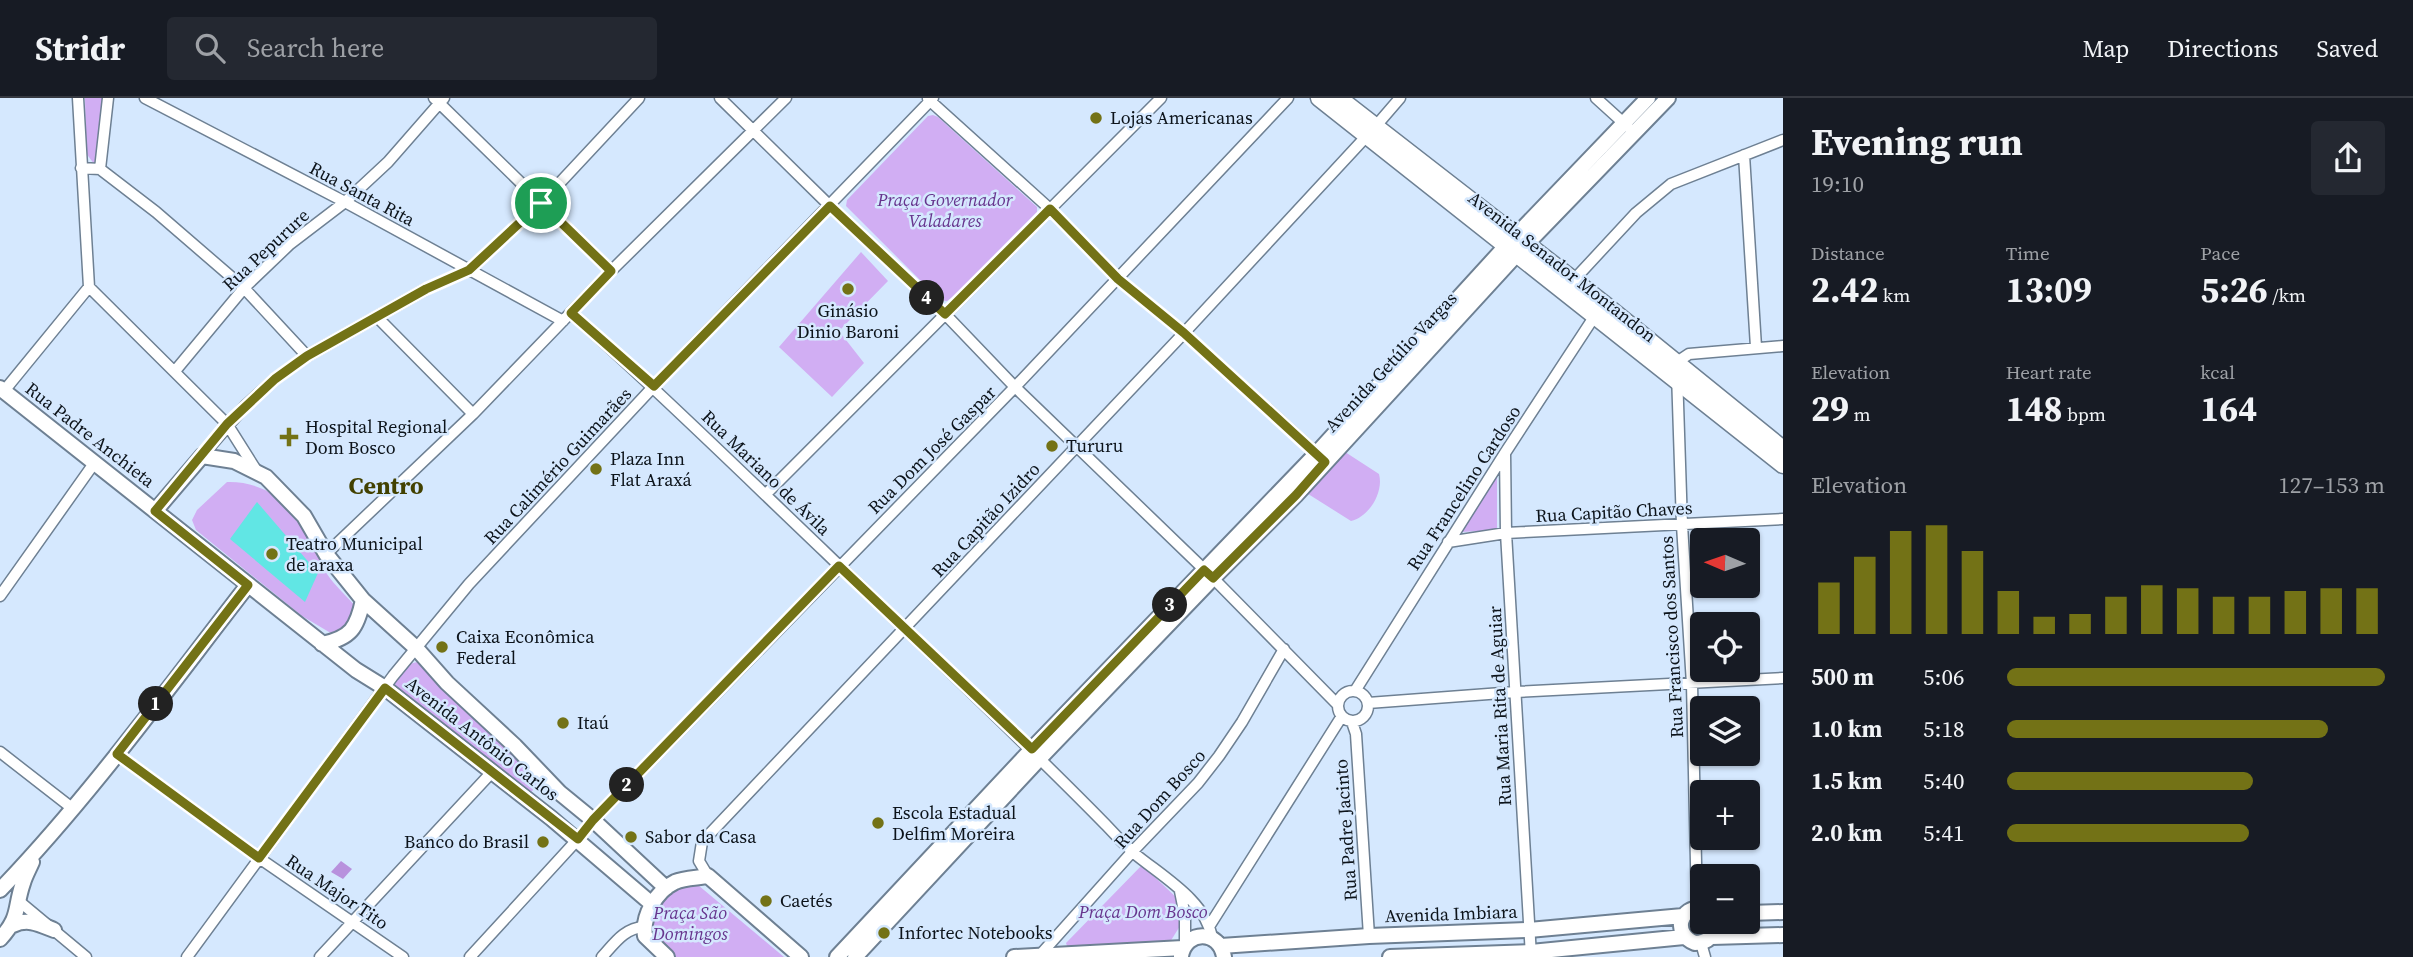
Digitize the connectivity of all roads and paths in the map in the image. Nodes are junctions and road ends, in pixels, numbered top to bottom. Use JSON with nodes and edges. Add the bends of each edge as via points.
{"nodes":[{"id":1,"x":78,"y":98,"type":"edge"},
{"id":2,"x":108,"y":98,"type":"edge"},
{"id":3,"x":145,"y":98,"type":"edge"},
{"id":4,"x":639,"y":98,"type":"edge"},
{"id":5,"x":720,"y":98,"type":"edge"},
{"id":6,"x":786,"y":98,"type":"edge"},
{"id":7,"x":1161,"y":98,"type":"edge"},
{"id":8,"x":1288,"y":98,"type":"edge"},
{"id":9,"x":1319,"y":98,"type":"edge"},
{"id":10,"x":1339,"y":98,"type":"edge"},
{"id":11,"x":1400,"y":98,"type":"edge"},
{"id":12,"x":1596,"y":98,"type":"edge"},
{"id":13,"x":1648,"y":98,"type":"edge"},
{"id":14,"x":1668,"y":98,"type":"edge"},
{"id":15,"x":930,"y":99,"type":"edge"},
{"id":16,"x":439,"y":100,"type":"edge"},
{"id":17,"x":1628,"y":128,"type":"junction"},
{"id":18,"x":752,"y":130,"type":"junction"},
{"id":19,"x":1371,"y":131,"type":"junction"},
{"id":20,"x":1783,"y":140,"type":"edge"},
{"id":21,"x":1745,"y":155,"type":"junction"},
{"id":22,"x":81,"y":168,"type":"junction"},
{"id":23,"x":100,"y":169,"type":"junction"},
{"id":24,"x":345,"y":202,"type":"junction"},
{"id":25,"x":541,"y":203,"type":"junction"},
{"id":26,"x":830,"y":206,"type":"junction"},
{"id":27,"x":1050,"y":209,"type":"junction"},
{"id":28,"x":1516,"y":246,"type":"junction"},
{"id":29,"x":469,"y":270,"type":"junction"},
{"id":30,"x":611,"y":271,"type":"junction"},
{"id":31,"x":1118,"y":279,"type":"junction"},
{"id":32,"x":1569,"y":286,"type":"junction"},
{"id":33,"x":89,"y":287,"type":"junction"},
{"id":34,"x":244,"y":288,"type":"junction"},
{"id":35,"x":1599,"y":310,"type":"junction"},
{"id":36,"x":571,"y":313,"type":"junction"},
{"id":37,"x":945,"y":314,"type":"junction"},
{"id":38,"x":378,"y":318,"type":"junction"},
{"id":39,"x":563,"y":321,"type":"junction"},
{"id":40,"x":1184,"y":333,"type":"junction"},
{"id":41,"x":1783,"y":346,"type":"edge"},
{"id":42,"x":1756,"y":347,"type":"junction"},
{"id":43,"x":307,"y":356,"type":"junction"},
{"id":44,"x":175,"y":371,"type":"junction"},
{"id":45,"x":1678,"y":372,"type":"junction"},
{"id":46,"x":654,"y":386,"type":"junction"},
{"id":47,"x":1015,"y":387,"type":"junction"},
{"id":48,"x":2,"y":389,"type":"edge"},
{"id":49,"x":472,"y":414,"type":"junction"},
{"id":50,"x":227,"y":424,"type":"junction"},
{"id":51,"x":1077,"y":445,"type":"junction"},
{"id":52,"x":1783,"y":449,"type":"edge"},
{"id":53,"x":1505,"y":453,"type":"junction"},
{"id":54,"x":202,"y":456,"type":"junction"},
{"id":55,"x":1321,"y":458,"type":"junction"},
{"id":56,"x":95,"y":462,"type":"junction"},
{"id":57,"x":1783,"y":465,"type":"edge"},
{"id":58,"x":256,"y":470,"type":"junction"},
{"id":59,"x":766,"y":494,"type":"junction"},
{"id":60,"x":155,"y":511,"type":"junction"},
{"id":61,"x":1783,"y":519,"type":"edge"},
{"id":62,"x":1682,"y":525,"type":"junction"},
{"id":63,"x":1506,"y":533,"type":"junction"},
{"id":64,"x":1448,"y":542,"type":"junction"},
{"id":65,"x":326,"y":554,"type":"junction"},
{"id":66,"x":839,"y":566,"type":"junction"},
{"id":67,"x":1208,"y":574,"type":"junction"},
{"id":68,"x":248,"y":585,"type":"junction"},
{"id":69,"x":0,"y":596,"type":"edge"},
{"id":70,"x":363,"y":600,"type":"junction"},
{"id":71,"x":906,"y":628,"type":"junction"},
{"id":72,"x":322,"y":644,"type":"junction"},
{"id":73,"x":416,"y":648,"type":"junction"},
{"id":74,"x":1283,"y":649,"type":"junction"},
{"id":75,"x":1783,"y":678,"type":"edge"},
{"id":76,"x":1692,"y":684,"type":"junction"},
{"id":77,"x":385,"y":688,"type":"junction"},
{"id":78,"x":1354,"y":691,"type":"junction"},
{"id":79,"x":1515,"y":692,"type":"junction"},
{"id":80,"x":1368,"y":703,"type":"junction"},
{"id":81,"x":1338,"y":705,"type":"junction"},
{"id":82,"x":1342,"y":716,"type":"junction"},
{"id":83,"x":1352,"y":722,"type":"junction"},
{"id":84,"x":0,"y":752,"type":"edge"},
{"id":85,"x":117,"y":754,"type":"junction"},
{"id":86,"x":1036,"y":754,"type":"junction"},
{"id":87,"x":492,"y":772,"type":"junction"},
{"id":88,"x":72,"y":808,"type":"junction"},
{"id":89,"x":593,"y":820,"type":"junction"},
{"id":90,"x":578,"y":839,"type":"junction"},
{"id":91,"x":37,"y":851,"type":"junction"},
{"id":92,"x":1132,"y":852,"type":"junction"},
{"id":93,"x":259,"y":858,"type":"junction"},
{"id":94,"x":1698,"y":864,"type":"edge"},
{"id":95,"x":708,"y":876,"type":"junction"},
{"id":96,"x":666,"y":888,"type":"junction"},
{"id":97,"x":1180,"y":891,"type":"junction"},
{"id":98,"x":0,"y":892,"type":"edge"},
{"id":99,"x":20,"y":902,"type":"junction"},
{"id":100,"x":653,"y":905,"type":"junction"},
{"id":101,"x":1690,"y":910,"type":"edge"},
{"id":102,"x":1783,"y":912,"type":"edge"},
{"id":103,"x":1760,"y":913,"type":"edge"},
{"id":104,"x":1683,"y":916,"type":"junction"},
{"id":105,"x":352,"y":922,"type":"junction"},
{"id":106,"x":13,"y":925,"type":"junction"},
{"id":107,"x":644,"y":927,"type":"junction"},
{"id":108,"x":54,"y":930,"type":"junction"},
{"id":109,"x":1530,"y":930,"type":"junction"},
{"id":110,"x":1783,"y":934,"type":"edge"},
{"id":111,"x":1369,"y":936,"type":"junction"},
{"id":112,"x":1685,"y":937,"type":"junction"},
{"id":113,"x":0,"y":939,"type":"edge"},
{"id":114,"x":1708,"y":940,"type":"edge"},
{"id":115,"x":1217,"y":941,"type":"edge"},
{"id":116,"x":1183,"y":950,"type":"edge"},
{"id":117,"x":1531,"y":954,"type":"edge"},
{"id":118,"x":802,"y":956,"type":"edge"},
{"id":119,"x":1041,"y":956,"type":"edge"},
{"id":120,"x":86,"y":957,"type":"edge"},
{"id":121,"x":187,"y":957,"type":"edge"},
{"id":122,"x":320,"y":957,"type":"edge"},
{"id":123,"x":403,"y":957,"type":"edge"},
{"id":124,"x":470,"y":957,"type":"edge"},
{"id":125,"x":602,"y":957,"type":"edge"},
{"id":126,"x":667,"y":957,"type":"edge"},
{"id":127,"x":836,"y":957,"type":"edge"},
{"id":128,"x":855,"y":957,"type":"edge"},
{"id":129,"x":1014,"y":957,"type":"edge"},
{"id":130,"x":1390,"y":957,"type":"edge"}],
"edges":[{"from":1,"to":22,"type":"street"},
{"from":2,"to":23,"type":"street"},
{"from":3,"to":24,"type":"street","name":"Rua Santa Rita"},
{"from":4,"to":25,"type":"street"},
{"from":5,"to":18,"type":"street"},
{"from":6,"to":18,"type":"street"},
{"from":7,"to":27,"type":"street"},
{"from":8,"to":31,"type":"street","name":"Rua Dom José Gaspar"},
{"from":9,"to":19,"type":"highway","name":"Avenida Senador Montandon"},
{"from":10,"to":19,"type":"highway","name":"Avenida Senador Montandon"},
{"from":11,"to":19,"type":"street","name":"Rua Capitão Izidro"},
{"from":12,"to":17,"type":"street"},
{"from":13,"to":17,"type":"main road","name":"Avenida Getúlio Vargas"},
{"from":14,"to":17,"type":"main road","name":"Avenida Getúlio Vargas"},
{"from":15,"to":26,"type":"street","name":"Rua Calimério Guimarães"},
{"from":15,"to":27,"type":"street"},
{"from":16,"to":24,"type":"street","name":"Rua Pepurure","via":[[388,162]]},
{"from":16,"to":25,"type":"street"},
{"from":17,"to":28,"type":"main road","name":"Avenida Getúlio Vargas"},
{"from":18,"to":26,"type":"street"},
{"from":18,"to":30,"type":"street"},
{"from":19,"to":28,"type":"highway","name":"Avenida Senador Montandon"},
{"from":19,"to":40,"type":"street","name":"Rua Capitão Izidro"},
{"from":20,"to":21,"type":"street"},
{"from":21,"to":32,"type":"street","via":[[1671,184],[1636,213]]},
{"from":21,"to":42,"type":"street"},
{"from":22,"to":23,"type":"street"},
{"from":22,"to":33,"type":"street"},
{"from":23,"to":34,"type":"street"},
{"from":24,"to":29,"type":"street","name":"Rua Santa Rita"},
{"from":24,"to":34,"type":"street","name":"Rua Pepurure","via":[[290,244]]},
{"from":25,"to":29,"type":"street"},
{"from":25,"to":30,"type":"street"},
{"from":26,"to":37,"type":"street"},
{"from":26,"to":46,"type":"street","name":"Rua Calimério Guimarães"},
{"from":27,"to":31,"type":"street"},
{"from":27,"to":37,"type":"street"},
{"from":28,"to":32,"type":"highway","name":"Avenida Senador Montandon"},
{"from":28,"to":55,"type":"main road","name":"Avenida Getúlio Vargas"},
{"from":29,"to":38,"type":"street"},
{"from":29,"to":39,"type":"street","name":"Rua Santa Rita"},
{"from":30,"to":36,"type":"street"},
{"from":31,"to":40,"type":"street"},
{"from":31,"to":47,"type":"street","name":"Rua Dom José Gaspar"},
{"from":32,"to":35,"type":"highway","name":"Avenida Senador Montandon"},
{"from":33,"to":44,"type":"street"},
{"from":33,"to":48,"type":"street"},
{"from":34,"to":43,"type":"street"},
{"from":34,"to":44,"type":"street","name":"Rua Pepurure"},
{"from":35,"to":45,"type":"highway","name":"Avenida Senador Montandon"},
{"from":35,"to":53,"type":"street","name":"Rua Francelino Cardoso"},
{"from":36,"to":39,"type":"street"},
{"from":36,"to":46,"type":"street","name":"Rua Mariano de Ávila"},
{"from":37,"to":47,"type":"street"},
{"from":37,"to":59,"type":"street"},
{"from":38,"to":43,"type":"street"},
{"from":38,"to":49,"type":"street"},
{"from":39,"to":49,"type":"street"},
{"from":40,"to":51,"type":"street","name":"Rua Capitão Izidro"},
{"from":40,"to":55,"type":"street"},
{"from":41,"to":42,"type":"street"},
{"from":42,"to":45,"type":"street","via":[[1689,354],[1680,360]]},
{"from":43,"to":50,"type":"street"},
{"from":44,"to":50,"type":"street"},
{"from":45,"to":52,"type":"highway","name":"Avenida Senador Montandon"},
{"from":45,"to":57,"type":"highway","name":"Avenida Senador Montandon"},
{"from":45,"to":62,"type":"street","name":"Rua Francisco dos Santos"},
{"from":46,"to":59,"type":"street","name":"Rua Mariano de Ávila"},
{"from":46,"to":73,"type":"street","name":"Rua Calimério Guimarães","via":[[469,584]]},
{"from":47,"to":51,"type":"street"},
{"from":47,"to":66,"type":"street","name":"Rua Dom José Gaspar"},
{"from":48,"to":56,"type":"main road","name":"Rua Padre Anchieta"},
{"from":49,"to":65,"type":"street"},
{"from":50,"to":54,"type":"street"},
{"from":50,"to":58,"type":"street"},
{"from":51,"to":67,"type":"street"},
{"from":51,"to":71,"type":"street","name":"Rua Capitão Izidro"},
{"from":53,"to":63,"type":"street","name":"Rua Maria Rita de Aguiar"},
{"from":53,"to":64,"type":"street","name":"Rua Francelino Cardoso"},
{"from":54,"to":58,"type":"main road"},
{"from":54,"to":60,"type":"main road"},
{"from":55,"to":67,"type":"main road","name":"Avenida Getúlio Vargas"},
{"from":56,"to":60,"type":"main road","name":"Rua Padre Anchieta"},
{"from":56,"to":69,"type":"street"},
{"from":58,"to":65,"type":"main road","name":"Avenida Antônio Carlos","via":[[304,516]]},
{"from":59,"to":66,"type":"street","name":"Rua Mariano de Ávila"},
{"from":60,"to":68,"type":"main road","name":"Rua Padre Anchieta"},
{"from":61,"to":62,"type":"street","name":"Rua Capitão Chaves"},
{"from":62,"to":63,"type":"street","name":"Rua Capitão Chaves"},
{"from":62,"to":76,"type":"street","name":"Rua Francisco dos Santos"},
{"from":63,"to":64,"type":"street","name":"Rua Capitão Chaves"},
{"from":63,"to":79,"type":"street","name":"Rua Maria Rita de Aguiar"},
{"from":64,"to":78,"type":"street","name":"Rua Francelino Cardoso"},
{"from":65,"to":70,"type":"main road","name":"Avenida Antônio Carlos"},
{"from":66,"to":71,"type":"street","name":"Rua Mariano de Ávila"},
{"from":66,"to":89,"type":"street","name":"Rua Dom José Gaspar"},
{"from":67,"to":74,"type":"street"},
{"from":67,"to":86,"type":"main road","name":"Avenida Getúlio Vargas"},
{"from":68,"to":72,"type":"main road","name":"Avenida Antônio Carlos"},
{"from":68,"to":85,"type":"main road"},
{"from":70,"to":72,"type":"main road","via":[[358,620],[347,635]]},
{"from":70,"to":73,"type":"main road","name":"Avenida Antônio Carlos"},
{"from":71,"to":86,"type":"street","name":"Rua Mariano de Ávila"},
{"from":71,"to":95,"type":"street","name":"Rua Capitão Izidro","via":[[702,842],[699,862]]},
{"from":72,"to":77,"type":"main road","name":"Avenida Antônio Carlos"},
{"from":73,"to":77,"type":"street","name":"Rua Calimério Guimarães"},
{"from":73,"to":89,"type":"main road","name":"Avenida Antônio Carlos","via":[[560,793]]},
{"from":74,"to":81,"type":"street"},
{"from":74,"to":92,"type":"street","name":"Rua Dom Bosco","via":[[1219,756]]},
{"from":75,"to":76,"type":"street"},
{"from":76,"to":79,"type":"street"},
{"from":76,"to":94,"type":"street","name":"Rua Francisco dos Santos"},
{"from":77,"to":87,"type":"main road","name":"Avenida Antônio Carlos"},
{"from":77,"to":93,"type":"street","name":"Rua Calimério Guimarães"},
{"from":78,"to":80,"type":"street"},
{"from":78,"to":81,"type":"street","via":[[1342,696]]},
{"from":79,"to":80,"type":"street"},
{"from":79,"to":109,"type":"street","name":"Rua Maria Rita de Aguiar"},
{"from":80,"to":83,"type":"street","via":[[1365,716]]},
{"from":81,"to":82,"type":"street"},
{"from":82,"to":83,"type":"street"},
{"from":82,"to":115,"type":"street"},
{"from":83,"to":111,"type":"street","name":"Rua Padre Jacinto"},
{"from":84,"to":88,"type":"street"},
{"from":85,"to":88,"type":"main road"},
{"from":85,"to":93,"type":"street","name":"Rua Major Tito"},
{"from":86,"to":92,"type":"street","name":"Rua Mariano de Ávila"},
{"from":86,"to":127,"type":"main road","name":"Avenida Getúlio Vargas"},
{"from":86,"to":128,"type":"main road","name":"Avenida Getúlio Vargas"},
{"from":87,"to":90,"type":"main road","name":"Avenida Antônio Carlos"},
{"from":87,"to":105,"type":"street"},
{"from":88,"to":91,"type":"main road"},
{"from":89,"to":90,"type":"street","name":"Rua Dom José Gaspar"},
{"from":89,"to":96,"type":"main road","name":"Avenida Antônio Carlos"},
{"from":90,"to":100,"type":"main road","name":"Avenida Antônio Carlos"},
{"from":90,"to":124,"type":"street","name":"Rua Dom José Gaspar"},
{"from":91,"to":98,"type":"main road"},
{"from":91,"to":99,"type":"main road","via":[[22,883]]},
{"from":92,"to":97,"type":"street","name":"Rua Mariano de Ávila"},
{"from":92,"to":119,"type":"street","name":"Rua Dom Bosco"},
{"from":93,"to":105,"type":"street","name":"Rua Major Tito"},
{"from":93,"to":121,"type":"street","name":"Rua Calimério Guimarães"},
{"from":95,"to":96,"type":"main road","via":[[676,881]]},
{"from":95,"to":118,"type":"main road"},
{"from":96,"to":100,"type":"main road"},
{"from":97,"to":115,"type":"street","name":"Rua Mariano de Ávila","via":[[1194,902]]},
{"from":97,"to":116,"type":"street","via":[[1185,916]]},
{"from":98,"to":99,"type":"main road"},
{"from":99,"to":106,"type":"main road"},
{"from":99,"to":108,"type":"street"},
{"from":100,"to":107,"type":"main road"},
{"from":101,"to":104,"type":"main road"},
{"from":102,"to":103,"type":"main road"},
{"from":104,"to":109,"type":"main road","name":"Avenida Imbiara"},
{"from":104,"to":112,"type":"main road","via":[[1680,926]]},
{"from":105,"to":122,"type":"street"},
{"from":105,"to":123,"type":"street","name":"Rua Major Tito"},
{"from":106,"to":108,"type":"main road","via":[[30,921]]},
{"from":106,"to":113,"type":"main road"},
{"from":107,"to":125,"type":"street","via":[[622,935]]},
{"from":107,"to":126,"type":"main road","via":[[649,942]]},
{"from":108,"to":120,"type":"street"},
{"from":109,"to":111,"type":"main road","name":"Avenida Imbiara"},
{"from":109,"to":117,"type":"street","name":"Rua Maria Rita de Aguiar"},
{"from":110,"to":114,"type":"main road"},
{"from":111,"to":115,"type":"main road","name":"Avenida Imbiara"},
{"from":112,"to":114,"type":"main road"},
{"from":112,"to":117,"type":"main road"},
{"from":115,"to":116,"type":"main road","name":"Avenida Imbiara","via":[[1195,937]]},
{"from":116,"to":119,"type":"main road"},
{"from":117,"to":130,"type":"main road"},
{"from":119,"to":129,"type":"main road"}]}
